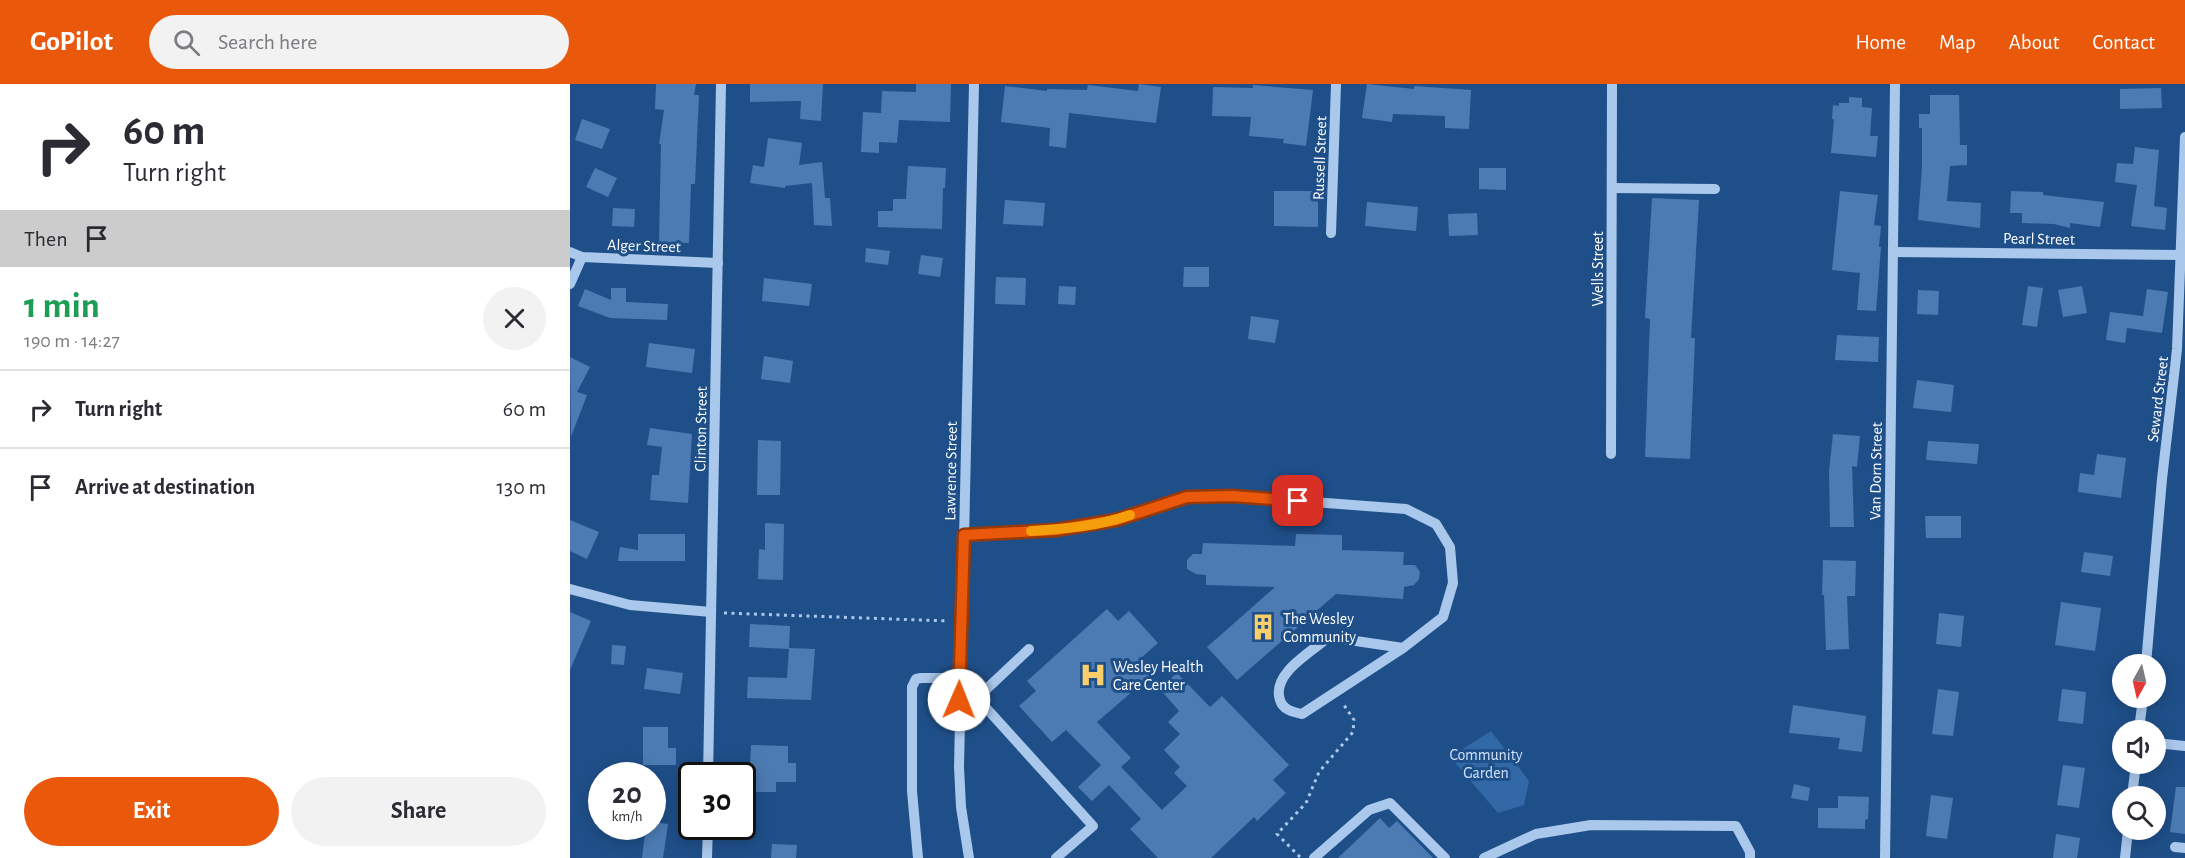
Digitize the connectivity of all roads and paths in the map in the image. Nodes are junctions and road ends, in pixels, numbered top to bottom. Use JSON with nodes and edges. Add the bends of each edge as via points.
{"nodes":[{"id":1,"x":721,"y":84,"type":"edge"},
{"id":2,"x":974,"y":84,"type":"edge"},
{"id":3,"x":1336,"y":84,"type":"edge"},
{"id":4,"x":1612,"y":84,"type":"edge"},
{"id":5,"x":1895,"y":84,"type":"edge"},
{"id":6,"x":2185,"y":137,"type":"edge"},
{"id":7,"x":1612,"y":188,"type":"junction"},
{"id":8,"x":1716,"y":189,"type":"dead end"},
{"id":9,"x":1332,"y":233,"type":"dead end"},
{"id":10,"x":570,"y":252,"type":"edge"},
{"id":11,"x":1895,"y":252,"type":"junction"},
{"id":12,"x":2182,"y":255,"type":"junction"},
{"id":13,"x":582,"y":257,"type":"junction"},
{"id":14,"x":718,"y":263,"type":"junction"},
{"id":15,"x":570,"y":284,"type":"edge"},
{"id":16,"x":1611,"y":454,"type":"dead end"},
{"id":17,"x":964,"y":535,"type":"junction"},
{"id":18,"x":570,"y":589,"type":"edge"},
{"id":19,"x":711,"y":612,"type":"junction"},
{"id":20,"x":962,"y":621,"type":"junction"},
{"id":21,"x":1403,"y":648,"type":"junction"},
{"id":22,"x":1029,"y":649,"type":"dead end"},
{"id":23,"x":2147,"y":654,"type":"edge"},
{"id":24,"x":960,"y":678,"type":"junction"},
{"id":25,"x":1335,"y":692,"type":"junction"},
{"id":26,"x":977,"y":698,"type":"junction"},
{"id":27,"x":2166,"y":744,"type":"edge"},
{"id":28,"x":2185,"y":746,"type":"edge"},
{"id":29,"x":708,"y":762,"type":"edge"},
{"id":30,"x":708,"y":840,"type":"edge"},
{"id":31,"x":2127,"y":840,"type":"edge"},
{"id":32,"x":707,"y":858,"type":"edge"},
{"id":33,"x":918,"y":858,"type":"edge"},
{"id":34,"x":969,"y":858,"type":"edge"},
{"id":35,"x":1056,"y":858,"type":"edge"},
{"id":36,"x":1301,"y":858,"type":"edge"},
{"id":37,"x":1314,"y":858,"type":"edge"},
{"id":38,"x":1445,"y":858,"type":"edge"},
{"id":39,"x":1484,"y":858,"type":"edge"},
{"id":40,"x":1750,"y":858,"type":"edge"},
{"id":41,"x":1885,"y":858,"type":"edge"},
{"id":42,"x":2125,"y":858,"type":"edge"}],
"edges":[{"from":1,"to":14,"type":"street","name":"Clinton Street"},
{"from":2,"to":17,"type":"street","name":"Lawrence Street"},
{"from":3,"to":9,"type":"street","name":"Russell Street"},
{"from":4,"to":7,"type":"street","name":"Wells Street"},
{"from":5,"to":11,"type":"street","name":"Van Dorn Street"},
{"from":6,"to":12,"type":"street","name":"Seward Street"},
{"from":7,"to":8,"type":"street"},
{"from":7,"to":16,"type":"street","name":"Wells Street"},
{"from":10,"to":13,"type":"street","name":"Alger Street"},
{"from":11,"to":12,"type":"street","name":"Pearl Street"},
{"from":11,"to":41,"type":"street","name":"Van Dorn Street"},
{"from":12,"to":23,"type":"street","name":"Seward Street","via":[[2177,349]]},
{"from":13,"to":14,"type":"street","name":"Alger Street"},
{"from":13,"to":15,"type":"street"},
{"from":14,"to":19,"type":"street","name":"Clinton Street"},
{"from":17,"to":20,"type":"street","name":"Lawrence Street"},
{"from":17,"to":21,"type":"street","via":[[1056,530],[1116,520],[1187,497],[1233,496],[1406,509],[1436,524],[1450,547],[1453,583],[1443,617]]},
{"from":18,"to":19,"type":"street","via":[[630,605]]},
{"from":19,"to":20,"type":"path"},
{"from":19,"to":29,"type":"street","name":"Clinton Street"},
{"from":20,"to":24,"type":"street","name":"Lawrence Street"},
{"from":21,"to":25,"type":"street"},
{"from":21,"to":25,"type":"street","via":[[1329,637],[1282,675],[1278,689],[1280,703],[1290,712],[1302,714]]},
{"from":22,"to":26,"type":"street"},
{"from":24,"to":26,"type":"street"},
{"from":24,"to":33,"type":"street","via":[[921,678],[912,687],[912,791]]},
{"from":24,"to":34,"type":"street","name":"Lawrence Street","via":[[959,767]]},
{"from":25,"to":36,"type":"path","via":[[1354,720],[1353,732],[1319,772],[1306,802],[1277,834]]},
{"from":26,"to":35,"type":"street","via":[[1093,826]]},
{"from":27,"to":28,"type":"street"},
{"from":30,"to":32,"type":"street"},
{"from":31,"to":42,"type":"street"},
{"from":37,"to":38,"type":"street","via":[[1369,810],[1390,803]]},
{"from":39,"to":40,"type":"street","via":[[1536,834],[1591,825],[1718,825],[1736,826]]}]}
